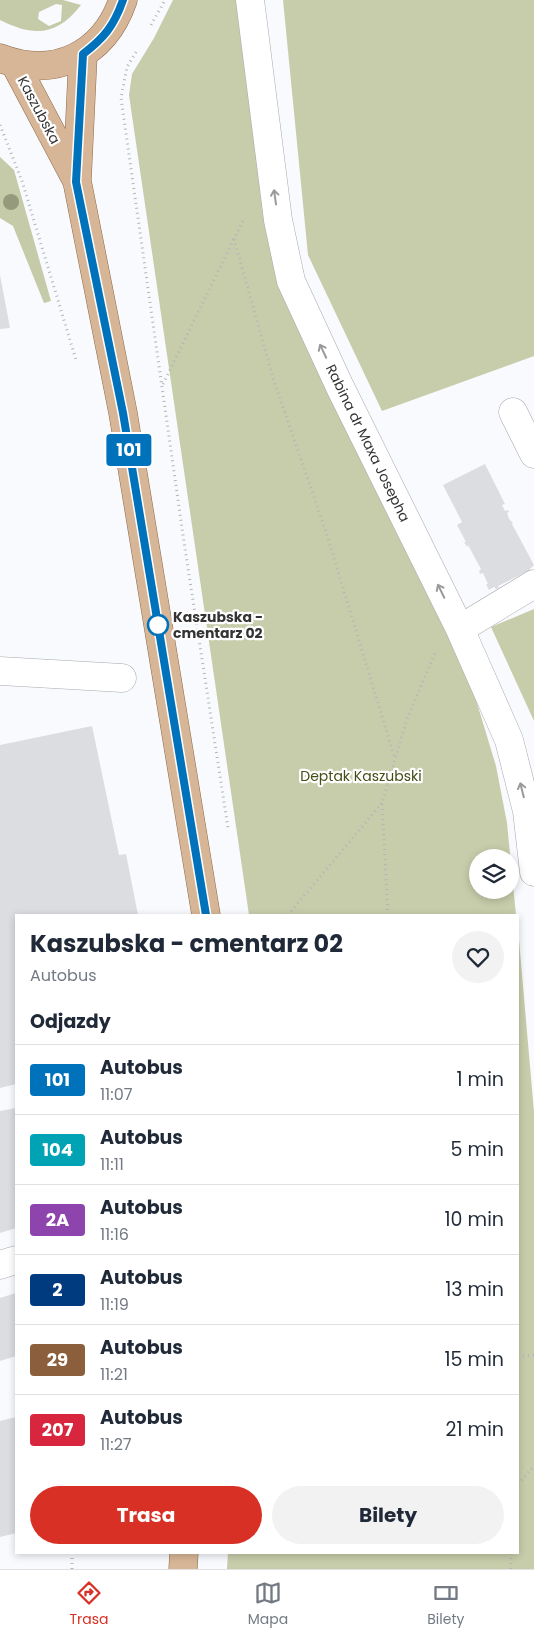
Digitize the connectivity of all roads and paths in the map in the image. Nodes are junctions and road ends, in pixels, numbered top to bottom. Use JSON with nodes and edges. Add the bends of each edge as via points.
{"nodes":[{"id":1,"x":123,"y":0,"type":"edge"},
{"id":2,"x":165,"y":0,"type":"edge"},
{"id":3,"x":250,"y":0,"type":"edge"},
{"id":4,"x":148,"y":31,"type":"dead end"},
{"id":5,"x":140,"y":43,"type":"dead end"},
{"id":6,"x":83,"y":54,"type":"junction"},
{"id":7,"x":8,"y":61,"type":"edge"},
{"id":8,"x":0,"y":125,"type":"edge"},
{"id":9,"x":76,"y":182,"type":"junction"},
{"id":10,"x":246,"y":214,"type":"dead end"},
{"id":11,"x":234,"y":238,"type":"junction"},
{"id":12,"x":76,"y":363,"type":"dead end"},
{"id":13,"x":163,"y":384,"type":"junction"},
{"id":14,"x":513,"y":412,"type":"dead end"},
{"id":15,"x":534,"y":454,"type":"edge"},
{"id":16,"x":534,"y":584,"type":"edge"},
{"id":17,"x":460,"y":630,"type":"junction"},
{"id":18,"x":0,"y":671,"type":"edge"},
{"id":19,"x":122,"y":678,"type":"dead end"},
{"id":20,"x":395,"y":759,"type":"junction"},
{"id":21,"x":382,"y":803,"type":"junction"},
{"id":22,"x":230,"y":837,"type":"dead end"},
{"id":23,"x":534,"y":872,"type":"edge"},
{"id":24,"x":206,"y":914,"type":"edge"},
{"id":25,"x":289,"y":914,"type":"edge"},
{"id":26,"x":388,"y":914,"type":"edge"},
{"id":27,"x":15,"y":1260,"type":"edge"},
{"id":28,"x":0,"y":1265,"type":"edge"},
{"id":29,"x":534,"y":1355,"type":"edge"},
{"id":30,"x":519,"y":1357,"type":"edge"},
{"id":31,"x":534,"y":1466,"type":"edge"},
{"id":32,"x":519,"y":1483,"type":"edge"},
{"id":33,"x":72,"y":1554,"type":"edge"},
{"id":34,"x":184,"y":1554,"type":"edge"},
{"id":35,"x":511,"y":1554,"type":"edge"},
{"id":36,"x":72,"y":1569,"type":"edge"},
{"id":37,"x":183,"y":1569,"type":"edge"},
{"id":38,"x":511,"y":1569,"type":"edge"}],
"edges":[{"from":1,"to":6,"type":"main road","via":[[117,17],[102,38]]},
{"from":2,"to":4,"type":"path"},
{"from":17,"to":3,"type":"street","name":"Rabina dr Maxa Josepha","one_way":true,"via":[[291,281],[278,220]]},
{"from":5,"to":13,"type":"path","via":[[127,67],[121,98]]},
{"from":6,"to":7,"type":"main road","via":[[61,64],[38,67]]},
{"from":6,"to":9,"type":"main road","name":"Kaszubska"},
{"from":7,"to":9,"type":"main road","name":"Kaszubska"},
{"from":8,"to":12,"type":"path","via":[[22,181]]},
{"from":9,"to":24,"type":"main road","name":"Kaszubska","via":[[123,413]]},
{"from":10,"to":11,"type":"path"},
{"from":11,"to":13,"type":"path"},
{"from":11,"to":20,"type":"path","via":[[273,378],[327,535]]},
{"from":13,"to":22,"type":"path"},
{"from":14,"to":15,"type":"street"},
{"from":16,"to":17,"type":"street"},
{"from":17,"to":20,"type":"path","via":[[432,655]]},
{"from":23,"to":17,"type":"street","name":"Rabina dr Maxa Josepha","one_way":true,"via":[[527,811],[509,740]]},
{"from":18,"to":19,"type":"street"},
{"from":20,"to":21,"type":"path"},
{"from":21,"to":25,"type":"path"},
{"from":21,"to":26,"type":"path"},
{"from":27,"to":28,"type":"street"},
{"from":29,"to":30,"type":"path"},
{"from":31,"to":32,"type":"path"},
{"from":33,"to":36,"type":"path"},
{"from":34,"to":37,"type":"main road"},
{"from":35,"to":38,"type":"path"}]}
